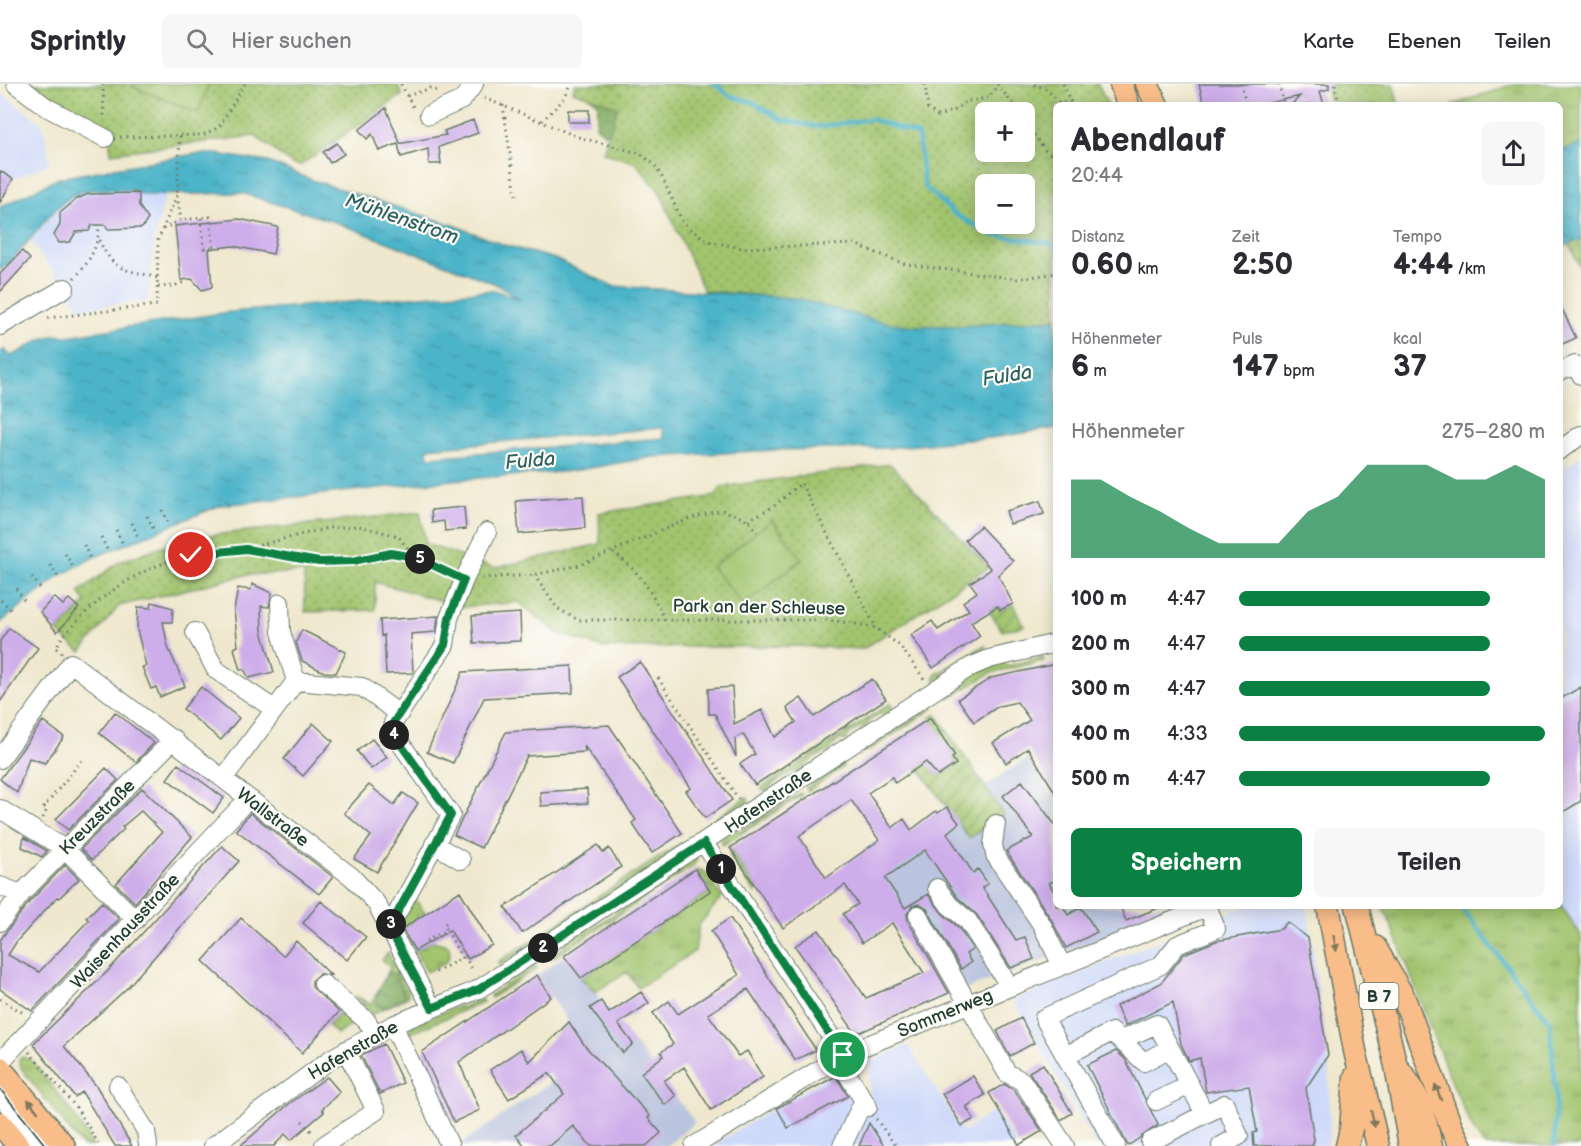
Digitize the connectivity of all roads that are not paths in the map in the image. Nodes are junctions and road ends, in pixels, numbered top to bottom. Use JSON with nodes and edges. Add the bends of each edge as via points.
{"nodes":[{"id":1,"x":16,"y":84,"type":"edge"},
{"id":2,"x":1121,"y":84,"type":"edge"},
{"id":3,"x":471,"y":88,"type":"edge"},
{"id":4,"x":1127,"y":102,"type":"edge"},
{"id":5,"x":421,"y":111,"type":"road end"},
{"id":6,"x":105,"y":138,"type":"road end"},
{"id":7,"x":65,"y":288,"type":"road end"},
{"id":8,"x":0,"y":326,"type":"edge"},
{"id":9,"x":1563,"y":370,"type":"edge"},
{"id":10,"x":1581,"y":375,"type":"edge"},
{"id":11,"x":1581,"y":435,"type":"edge"},
{"id":12,"x":1563,"y":448,"type":"edge"},
{"id":13,"x":487,"y":532,"type":"dead end"},
{"id":14,"x":280,"y":603,"type":"dead end"},
{"id":15,"x":195,"y":632,"type":"dead end"},
{"id":16,"x":1053,"y":644,"type":"edge"},
{"id":17,"x":296,"y":681,"type":"junction"},
{"id":18,"x":274,"y":710,"type":"junction"},
{"id":19,"x":399,"y":714,"type":"junction"},
{"id":20,"x":174,"y":739,"type":"junction"},
{"id":21,"x":0,"y":759,"type":"edge"},
{"id":22,"x":223,"y":779,"type":"junction"},
{"id":23,"x":248,"y":799,"type":"junction"},
{"id":24,"x":0,"y":809,"type":"edge"},
{"id":25,"x":996,"y":824,"type":"dead end"},
{"id":26,"x":704,"y":843,"type":"junction"},
{"id":27,"x":434,"y":844,"type":"junction"},
{"id":28,"x":65,"y":849,"type":"junction"},
{"id":29,"x":461,"y":860,"type":"dead end"},
{"id":30,"x":0,"y":886,"type":"edge"},
{"id":31,"x":937,"y":888,"type":"dead end"},
{"id":32,"x":21,"y":894,"type":"junction"},
{"id":33,"x":1201,"y":909,"type":"edge"},
{"id":34,"x":1209,"y":909,"type":"edge"},
{"id":35,"x":1329,"y":909,"type":"edge"},
{"id":36,"x":918,"y":915,"type":"dead end"},
{"id":37,"x":1360,"y":916,"type":"edge"},
{"id":38,"x":136,"y":920,"type":"junction"},
{"id":39,"x":0,"y":922,"type":"edge"},
{"id":40,"x":389,"y":928,"type":"junction"},
{"id":41,"x":1062,"y":966,"type":"junction"},
{"id":42,"x":323,"y":984,"type":"dead end"},
{"id":43,"x":1010,"y":987,"type":"junction"},
{"id":44,"x":967,"y":1004,"type":"junction"},
{"id":45,"x":432,"y":1008,"type":"junction"},
{"id":46,"x":393,"y":1025,"type":"junction"},
{"id":47,"x":375,"y":1034,"type":"junction"},
{"id":48,"x":1121,"y":1041,"type":"junction"},
{"id":49,"x":1170,"y":1048,"type":"junction"},
{"id":50,"x":346,"y":1050,"type":"junction"},
{"id":51,"x":1356,"y":1051,"type":"junction"},
{"id":52,"x":843,"y":1055,"type":"junction"},
{"id":53,"x":1065,"y":1056,"type":"junction"},
{"id":54,"x":0,"y":1062,"type":"edge"},
{"id":55,"x":1396,"y":1066,"type":"junction"},
{"id":56,"x":0,"y":1068,"type":"edge"},
{"id":57,"x":1190,"y":1085,"type":"junction"},
{"id":58,"x":118,"y":1086,"type":"dead end"},
{"id":59,"x":0,"y":1095,"type":"edge"},
{"id":60,"x":1156,"y":1101,"type":"dead end"},
{"id":61,"x":1205,"y":1114,"type":"junction"},
{"id":62,"x":0,"y":1123,"type":"edge"},
{"id":63,"x":324,"y":1145,"type":"edge"},
{"id":64,"x":18,"y":1146,"type":"edge"},
{"id":65,"x":42,"y":1146,"type":"edge"},
{"id":66,"x":64,"y":1146,"type":"edge"},
{"id":67,"x":148,"y":1146,"type":"edge"},
{"id":68,"x":213,"y":1146,"type":"edge"},
{"id":69,"x":450,"y":1146,"type":"edge"},
{"id":70,"x":694,"y":1146,"type":"edge"},
{"id":71,"x":842,"y":1146,"type":"edge"},
{"id":72,"x":1065,"y":1146,"type":"edge"},
{"id":73,"x":1116,"y":1146,"type":"edge"},
{"id":74,"x":1152,"y":1146,"type":"edge"},
{"id":75,"x":1221,"y":1146,"type":"edge"},
{"id":76,"x":1347,"y":1146,"type":"edge"},
{"id":77,"x":1378,"y":1146,"type":"edge"},
{"id":78,"x":1410,"y":1146,"type":"edge"},
{"id":79,"x":1431,"y":1146,"type":"edge"},
{"id":80,"x":1461,"y":1146,"type":"edge"}],
"edges":[{"from":1,"to":6,"type":"street","via":[[46,107]]},
{"from":2,"to":4,"type":"main road"},
{"from":3,"to":5,"type":"street","via":[[462,100]]},
{"from":7,"to":8,"type":"street"},
{"from":9,"to":10,"type":"street","via":[[1575,365]]},
{"from":11,"to":12,"type":"street"},
{"from":13,"to":19,"type":"street","via":[[449,618],[445,645]]},
{"from":14,"to":17,"type":"street","via":[[281,632]]},
{"from":15,"to":18,"type":"street","via":[[216,670]]},
{"from":16,"to":26,"type":"street","name":"Hafenstraße","via":[[970,667]]},
{"from":17,"to":18,"type":"street"},
{"from":17,"to":19,"type":"street","via":[[362,687]]},
{"from":18,"to":22,"type":"street"},
{"from":19,"to":27,"type":"street","via":[[393,723],[394,735],[451,815]]},
{"from":20,"to":21,"type":"street","name":"Wallstraße","via":[[71,663]]},
{"from":20,"to":22,"type":"street","name":"Wallstraße"},
{"from":20,"to":28,"type":"street","name":"Kreuzstraße"},
{"from":22,"to":23,"type":"street","name":"Wallstraße"},
{"from":23,"to":38,"type":"street","name":"Waisenhausstraße"},
{"from":23,"to":40,"type":"street","name":"Wallstraße","via":[[352,877],[376,903]]},
{"from":24,"to":28,"type":"street"},
{"from":25,"to":41,"type":"street","via":[[995,855],[1042,925]]},
{"from":26,"to":45,"type":"street","name":"Hafenstraße","via":[[479,989]]},
{"from":26,"to":52,"type":"street"},
{"from":27,"to":29,"type":"street"},
{"from":27,"to":40,"type":"street"},
{"from":28,"to":32,"type":"street","name":"Kreuzstraße"},
{"from":28,"to":38,"type":"street"},
{"from":30,"to":32,"type":"street"},
{"from":31,"to":43,"type":"street","via":[[968,921]]},
{"from":32,"to":39,"type":"street","name":"Kreuzstraße"},
{"from":33,"to":41,"type":"street","name":"Sommerweg"},
{"from":34,"to":53,"type":"street","via":[[1216,929],[1177,945],[1161,965],[1044,1018]]},
{"from":35,"to":51,"type":"main road","number":"B 7","one_way":true},
{"from":36,"to":44,"type":"street"},
{"from":37,"to":55,"type":"main road","number":"B 7"},
{"from":80,"to":37,"type":"main road","one_way":true,"via":[[1404,998]]},
{"from":38,"to":54,"type":"street","name":"Waisenhausstraße"},
{"from":40,"to":45,"type":"street","name":"Wallstraße"},
{"from":41,"to":43,"type":"street","name":"Sommerweg"},
{"from":42,"to":47,"type":"street","via":[[366,1020]]},
{"from":43,"to":44,"type":"street","name":"Sommerweg"},
{"from":44,"to":52,"type":"street","name":"Sommerweg"},
{"from":44,"to":72,"type":"street","via":[[1007,1073],[1022,1081]]},
{"from":45,"to":46,"type":"street","name":"Hafenstraße"},
{"from":46,"to":47,"type":"street","name":"Hafenstraße"},
{"from":46,"to":69,"type":"street"},
{"from":47,"to":50,"type":"street","name":"Hafenstraße"},
{"from":48,"to":49,"type":"street","via":[[1144,1062]]},
{"from":48,"to":49,"type":"street","via":[[1157,1024]]},
{"from":48,"to":53,"type":"street","via":[[1112,1032]]},
{"from":49,"to":57,"type":"street"},
{"from":50,"to":63,"type":"street","via":[[375,1111]]},
{"from":50,"to":68,"type":"street","name":"Hafenstraße"},
{"from":51,"to":76,"type":"main road","via":[[1355,1095]]},
{"from":51,"to":77,"type":"main road","number":"B 7","one_way":true},
{"from":52,"to":70,"type":"street","name":"Sommerweg"},
{"from":52,"to":71,"type":"street","via":[[846,1072],[866,1104]]},
{"from":53,"to":73,"type":"street"},
{"from":55,"to":78,"type":"main road","number":"B 7"},
{"from":55,"to":79,"type":"main road","number":"B 7","via":[[1420,1102]]},
{"from":66,"to":56,"type":"main road","one_way":true},
{"from":57,"to":60,"type":"street"},
{"from":57,"to":61,"type":"street"},
{"from":58,"to":67,"type":"street","via":[[146,1131]]},
{"from":59,"to":65,"type":"street"},
{"from":61,"to":74,"type":"street","via":[[1150,1142]]},
{"from":61,"to":75,"type":"street","via":[[1225,1104],[1239,1136]]},
{"from":62,"to":64,"type":"main road"}]}
